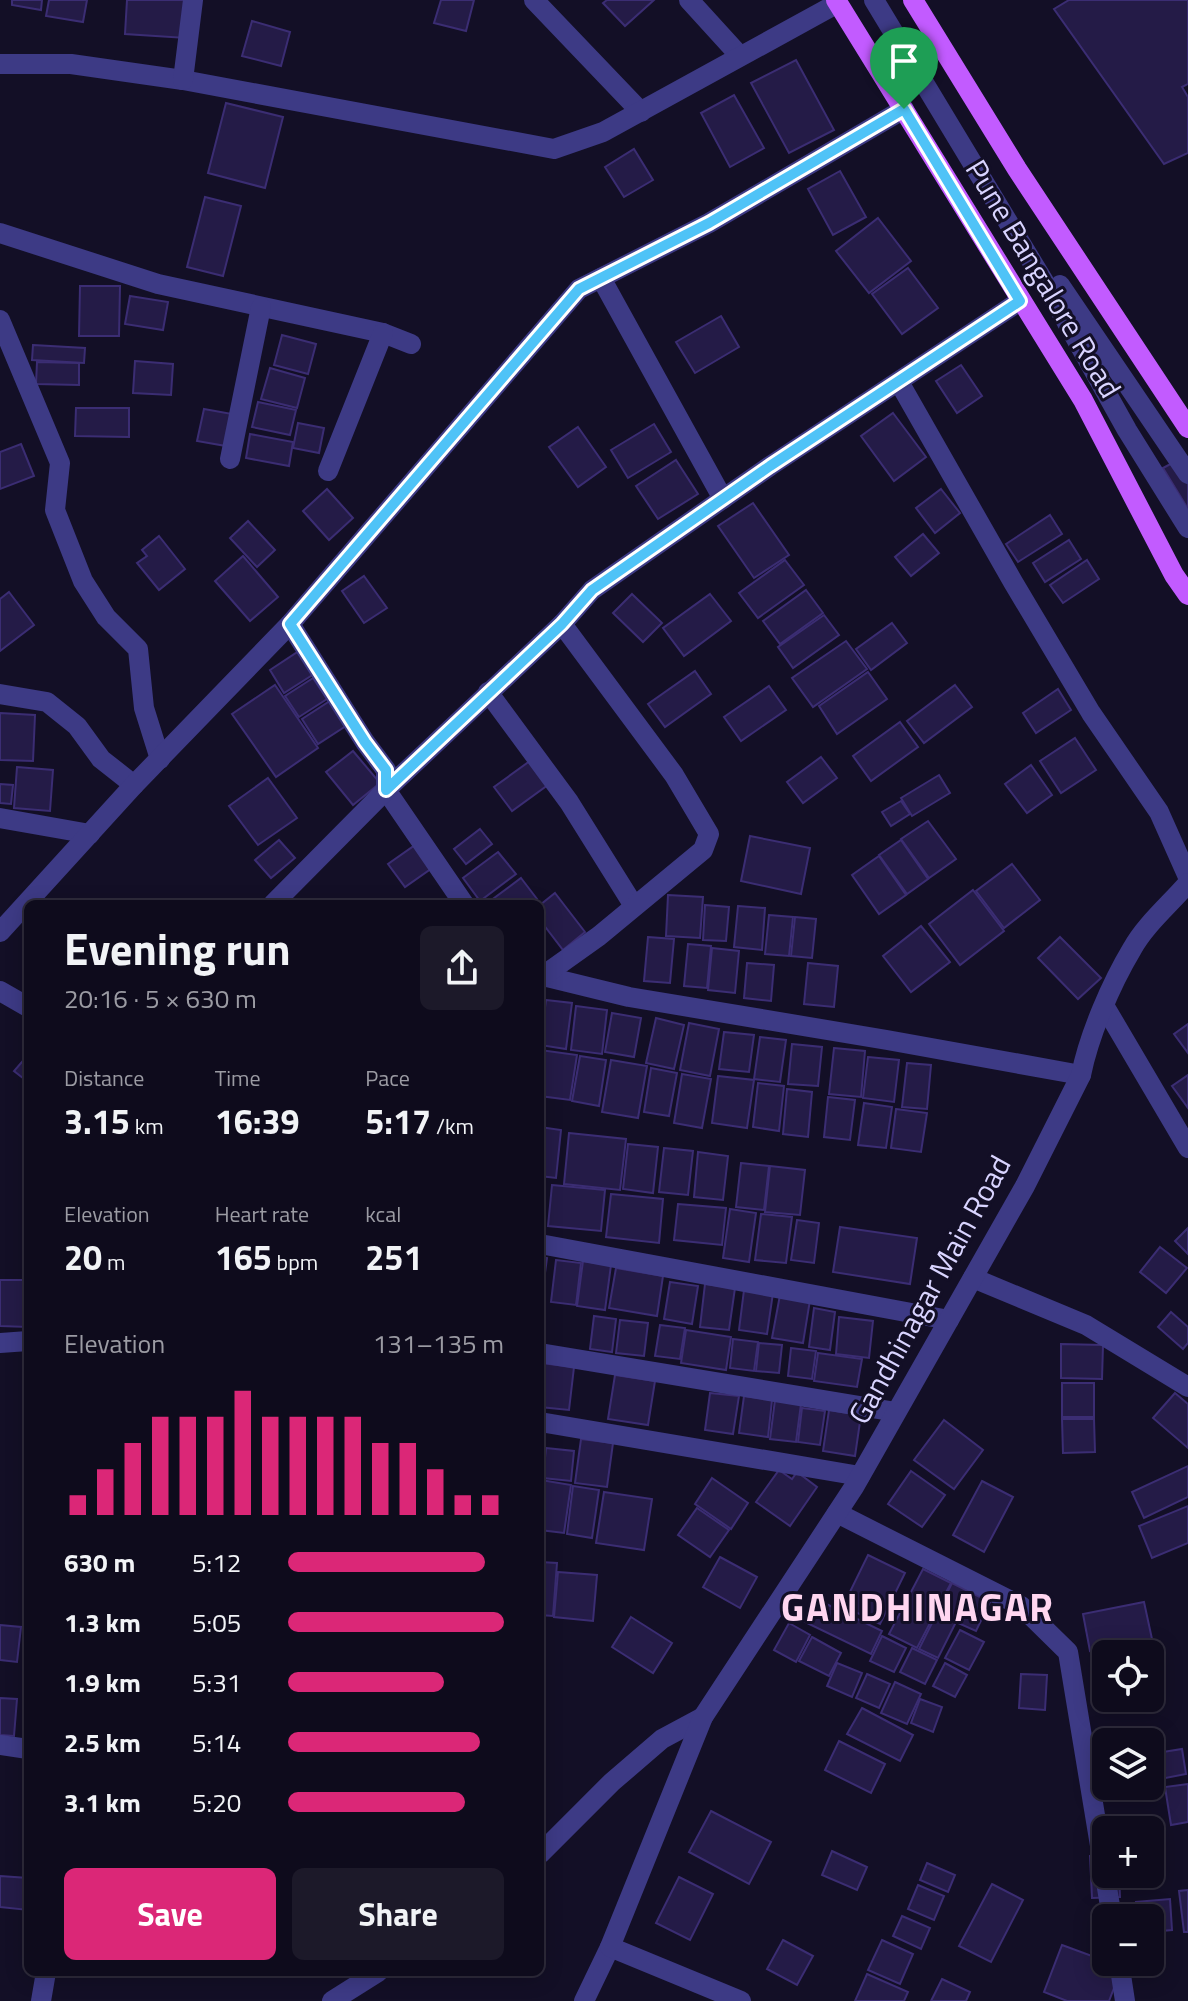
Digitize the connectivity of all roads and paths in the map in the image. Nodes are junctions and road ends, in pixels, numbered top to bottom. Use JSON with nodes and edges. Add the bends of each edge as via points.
{"nodes":[{"id":1,"x":193,"y":0,"type":"edge"},
{"id":2,"x":534,"y":0,"type":"edge"},
{"id":3,"x":689,"y":0,"type":"edge"},
{"id":4,"x":874,"y":0,"type":"edge"},
{"id":5,"x":890,"y":0,"type":"edge"},
{"id":6,"x":913,"y":0,"type":"edge"},
{"id":7,"x":837,"y":1,"type":"edge"},
{"id":8,"x":740,"y":56,"type":"junction"},
{"id":9,"x":0,"y":64,"type":"edge"},
{"id":10,"x":183,"y":80,"type":"junction"},
{"id":11,"x":904,"y":109,"type":"junction"},
{"id":12,"x":641,"y":112,"type":"junction"},
{"id":13,"x":0,"y":233,"type":"edge"},
{"id":14,"x":601,"y":278,"type":"junction"},
{"id":15,"x":1020,"y":301,"type":"junction"},
{"id":16,"x":261,"y":307,"type":"junction"},
{"id":17,"x":0,"y":320,"type":"edge"},
{"id":18,"x":383,"y":333,"type":"junction"},
{"id":19,"x":411,"y":344,"type":"dead end"},
{"id":20,"x":899,"y":382,"type":"junction"},
{"id":21,"x":1188,"y":428,"type":"edge"},
{"id":22,"x":230,"y":459,"type":"dead end"},
{"id":23,"x":328,"y":471,"type":"dead end"},
{"id":24,"x":1188,"y":474,"type":"edge"},
{"id":25,"x":723,"y":499,"type":"junction"},
{"id":26,"x":1188,"y":528,"type":"edge"},
{"id":27,"x":1188,"y":595,"type":"edge"},
{"id":28,"x":290,"y":624,"type":"junction"},
{"id":29,"x":562,"y":624,"type":"junction"},
{"id":30,"x":488,"y":692,"type":"junction"},
{"id":31,"x":0,"y":694,"type":"edge"},
{"id":32,"x":160,"y":759,"type":"junction"},
{"id":33,"x":134,"y":785,"type":"junction"},
{"id":34,"x":386,"y":790,"type":"junction"},
{"id":35,"x":0,"y":818,"type":"edge"},
{"id":36,"x":90,"y":834,"type":"junction"},
{"id":37,"x":1188,"y":880,"type":"edge"},
{"id":38,"x":29,"y":900,"type":"edge"},
{"id":39,"x":277,"y":900,"type":"edge"},
{"id":40,"x":461,"y":900,"type":"edge"},
{"id":41,"x":24,"y":906,"type":"edge"},
{"id":42,"x":634,"y":906,"type":"junction"},
{"id":43,"x":0,"y":932,"type":"edge"},
{"id":44,"x":544,"y":975,"type":"edge"},
{"id":45,"x":544,"y":978,"type":"edge"},
{"id":46,"x":0,"y":991,"type":"edge"},
{"id":47,"x":24,"y":1005,"type":"edge"},
{"id":48,"x":1105,"y":1007,"type":"junction"},
{"id":49,"x":1081,"y":1075,"type":"junction"},
{"id":50,"x":1188,"y":1148,"type":"edge"},
{"id":51,"x":544,"y":1245,"type":"edge"},
{"id":52,"x":973,"y":1278,"type":"junction"},
{"id":53,"x":949,"y":1320,"type":"junction"},
{"id":54,"x":24,"y":1341,"type":"edge"},
{"id":55,"x":0,"y":1343,"type":"edge"},
{"id":56,"x":544,"y":1354,"type":"edge"},
{"id":57,"x":1188,"y":1387,"type":"edge"},
{"id":58,"x":896,"y":1412,"type":"junction"},
{"id":59,"x":544,"y":1423,"type":"edge"},
{"id":60,"x":860,"y":1476,"type":"junction"},
{"id":61,"x":837,"y":1513,"type":"junction"},
{"id":62,"x":703,"y":1717,"type":"junction"},
{"id":63,"x":0,"y":1745,"type":"edge"},
{"id":64,"x":24,"y":1748,"type":"edge"},
{"id":65,"x":548,"y":1837,"type":"edge"},
{"id":66,"x":1110,"y":1904,"type":"edge"},
{"id":67,"x":610,"y":1947,"type":"junction"},
{"id":68,"x":45,"y":1976,"type":"edge"},
{"id":69,"x":372,"y":1976,"type":"edge"},
{"id":70,"x":1121,"y":1976,"type":"edge"},
{"id":71,"x":41,"y":2001,"type":"edge"},
{"id":72,"x":332,"y":2001,"type":"edge"},
{"id":73,"x":584,"y":2001,"type":"edge"},
{"id":74,"x":741,"y":2001,"type":"edge"},
{"id":75,"x":1125,"y":2001,"type":"edge"}],
"edges":[{"from":1,"to":10,"type":"street"},
{"from":2,"to":12,"type":"street"},
{"from":3,"to":8,"type":"street"},
{"from":4,"to":26,"type":"street"},
{"from":5,"to":24,"type":"street","via":[[1060,286]]},
{"from":6,"to":21,"type":"main road","name":"Pune Bangalore Road"},
{"from":7,"to":8,"type":"street"},
{"from":7,"to":11,"type":"main road","name":"Pune Bangalore Road"},
{"from":8,"to":12,"type":"street"},
{"from":9,"to":10,"type":"street","via":[[71,64]]},
{"from":10,"to":12,"type":"street","via":[[554,149]]},
{"from":11,"to":14,"type":"street","via":[[709,223]]},
{"from":11,"to":15,"type":"main road","name":"Pune Bangalore Road"},
{"from":13,"to":16,"type":"street","via":[[158,284]]},
{"from":14,"to":25,"type":"street"},
{"from":14,"to":28,"type":"street","via":[[579,289]]},
{"from":15,"to":20,"type":"street"},
{"from":15,"to":27,"type":"main road","name":"Pune Bangalore Road","via":[[1083,400]]},
{"from":16,"to":18,"type":"street"},
{"from":16,"to":22,"type":"street"},
{"from":17,"to":32,"type":"street","via":[[60,463],[55,510],[83,581],[106,617],[138,649],[144,708]]},
{"from":18,"to":19,"type":"street"},
{"from":18,"to":23,"type":"street"},
{"from":20,"to":25,"type":"street"},
{"from":20,"to":37,"type":"street","via":[[1091,713],[1159,812]]},
{"from":25,"to":29,"type":"street","via":[[592,590]]},
{"from":28,"to":32,"type":"street"},
{"from":28,"to":34,"type":"street","via":[[386,770]]},
{"from":29,"to":30,"type":"street"},
{"from":29,"to":42,"type":"street","via":[[674,775],[709,834],[703,850]]},
{"from":30,"to":34,"type":"street"},
{"from":30,"to":42,"type":"street","via":[[569,802]]},
{"from":31,"to":33,"type":"street","via":[[47,702]]},
{"from":32,"to":33,"type":"street"},
{"from":33,"to":36,"type":"street"},
{"from":34,"to":39,"type":"street"},
{"from":34,"to":40,"type":"street"},
{"from":35,"to":36,"type":"street"},
{"from":36,"to":38,"type":"street"},
{"from":37,"to":48,"type":"street","name":"Gandhinagar Main Road","via":[[1133,947]]},
{"from":41,"to":43,"type":"street"},
{"from":42,"to":44,"type":"street"},
{"from":45,"to":49,"type":"street"},
{"from":46,"to":47,"type":"street"},
{"from":48,"to":49,"type":"street","name":"Gandhinagar Main Road"},
{"from":48,"to":50,"type":"street"},
{"from":49,"to":52,"type":"street","name":"Gandhinagar Main Road"},
{"from":51,"to":53,"type":"street"},
{"from":52,"to":53,"type":"street","name":"Gandhinagar Main Road"},
{"from":52,"to":57,"type":"street","via":[[1086,1325]]},
{"from":53,"to":58,"type":"street","name":"Gandhinagar Main Road"},
{"from":54,"to":55,"type":"street"},
{"from":56,"to":58,"type":"street"},
{"from":58,"to":60,"type":"street","name":"Gandhinagar Main Road"},
{"from":59,"to":60,"type":"street"},
{"from":60,"to":61,"type":"street","name":"Gandhinagar Main Road"},
{"from":61,"to":62,"type":"street","name":"Gandhinagar Main Road"},
{"from":61,"to":66,"type":"street","via":[[1021,1606],[1068,1652]]},
{"from":62,"to":65,"type":"street","via":[[662,1739]]},
{"from":62,"to":67,"type":"street","name":"Gandhinagar Main Road"},
{"from":63,"to":64,"type":"street"},
{"from":67,"to":73,"type":"street","name":"Gandhinagar Main Road"},
{"from":67,"to":74,"type":"street"},
{"from":68,"to":71,"type":"street"},
{"from":69,"to":72,"type":"street"},
{"from":70,"to":75,"type":"street"}]}
